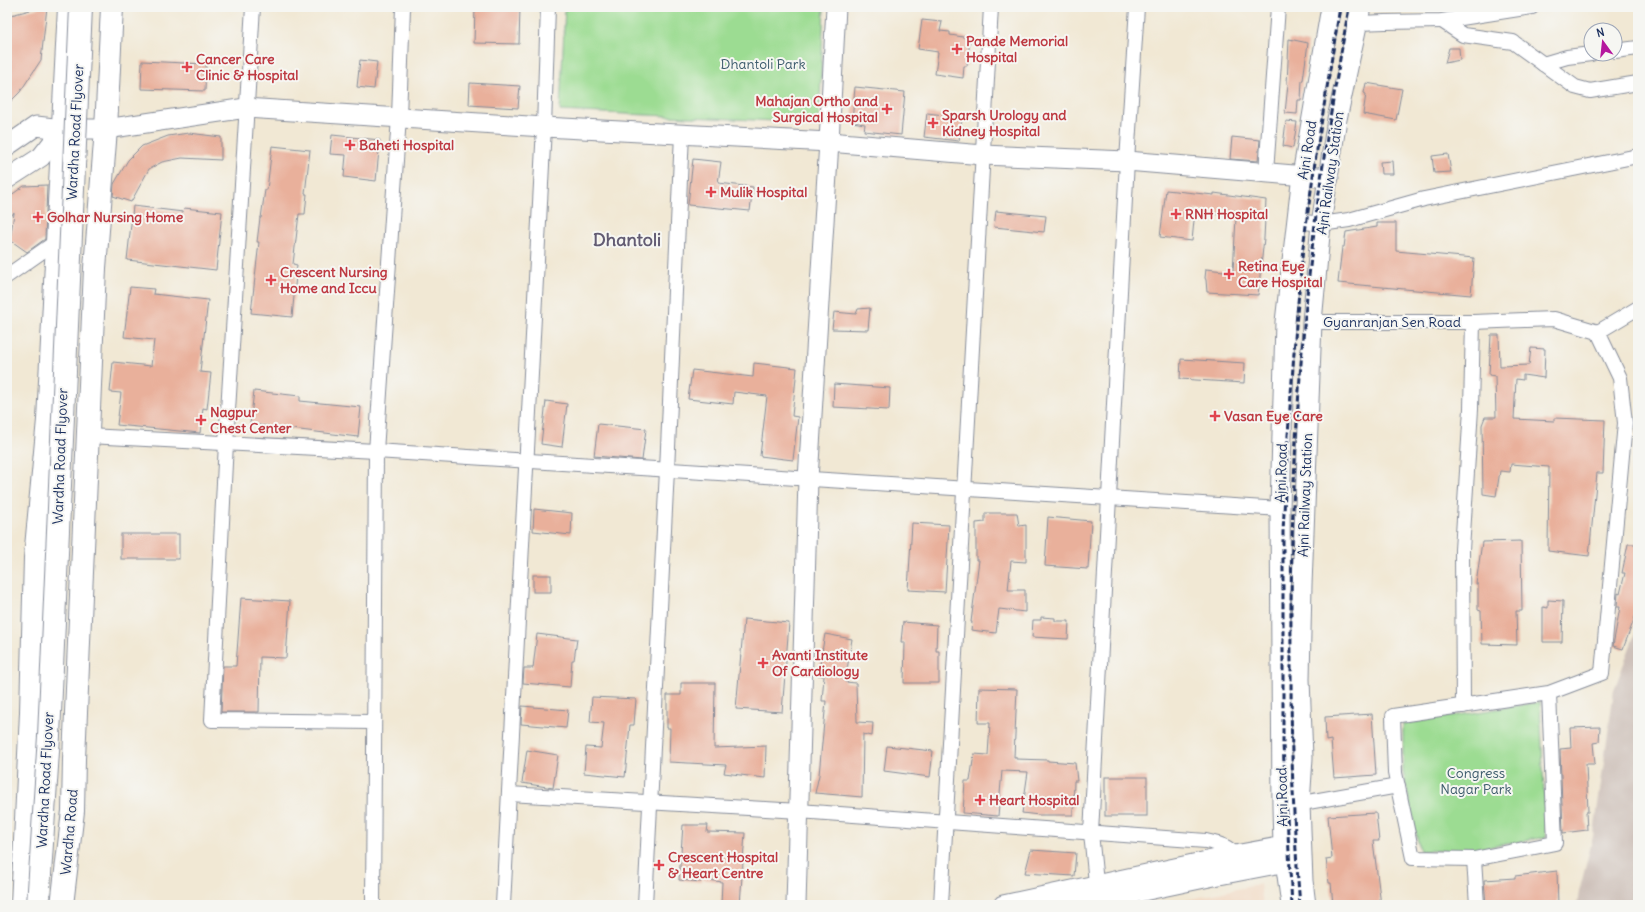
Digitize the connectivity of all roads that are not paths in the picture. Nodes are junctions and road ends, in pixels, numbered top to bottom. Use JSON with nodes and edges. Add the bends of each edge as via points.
{"nodes":[{"id":1,"x":69,"y":7,"type":"edge"},
{"id":2,"x":81,"y":7,"type":"edge"},
{"id":3,"x":92,"y":7,"type":"edge"},
{"id":4,"x":112,"y":7,"type":"edge"},
{"id":5,"x":253,"y":7,"type":"edge"},
{"id":6,"x":403,"y":7,"type":"edge"},
{"id":7,"x":548,"y":7,"type":"edge"},
{"id":8,"x":836,"y":7,"type":"edge"},
{"id":9,"x":991,"y":7,"type":"edge"},
{"id":10,"x":1137,"y":7,"type":"edge"},
{"id":11,"x":1278,"y":7,"type":"edge"},
{"id":12,"x":1331,"y":7,"type":"edge"},
{"id":13,"x":1532,"y":7,"type":"edge"},
{"id":14,"x":1359,"y":15,"type":"edge"},
{"id":15,"x":1442,"y":22,"type":"junction"},
{"id":16,"x":1638,"y":48,"type":"edge"},
{"id":17,"x":1623,"y":50,"type":"edge"},
{"id":18,"x":1583,"y":55,"type":"edge"},
{"id":19,"x":1543,"y":64,"type":"junction"},
{"id":20,"x":1638,"y":83,"type":"edge"},
{"id":21,"x":246,"y":108,"type":"junction"},
{"id":22,"x":399,"y":117,"type":"junction"},
{"id":23,"x":544,"y":127,"type":"junction"},
{"id":24,"x":63,"y":129,"type":"junction"},
{"id":25,"x":106,"y":130,"type":"junction"},
{"id":26,"x":682,"y":134,"type":"junction"},
{"id":27,"x":829,"y":142,"type":"junction"},
{"id":28,"x":7,"y":146,"type":"edge"},
{"id":29,"x":983,"y":155,"type":"junction"},
{"id":30,"x":1638,"y":156,"type":"edge"},
{"id":31,"x":1127,"y":161,"type":"junction"},
{"id":32,"x":1266,"y":172,"type":"junction"},
{"id":33,"x":1302,"y":175,"type":"junction"},
{"id":34,"x":1328,"y":178,"type":"junction"},
{"id":35,"x":7,"y":179,"type":"edge"},
{"id":36,"x":1297,"y":221,"type":"junction"},
{"id":37,"x":1321,"y":224,"type":"junction"},
{"id":38,"x":57,"y":241,"type":"junction"},
{"id":39,"x":7,"y":276,"type":"edge"},
{"id":40,"x":1638,"y":308,"type":"edge"},
{"id":41,"x":1312,"y":322,"type":"junction"},
{"id":42,"x":1473,"y":322,"type":"junction"},
{"id":43,"x":1598,"y":332,"type":"junction"},
{"id":44,"x":88,"y":436,"type":"junction"},
{"id":45,"x":226,"y":443,"type":"junction"},
{"id":46,"x":376,"y":451,"type":"junction"},
{"id":47,"x":526,"y":461,"type":"junction"},
{"id":48,"x":667,"y":470,"type":"junction"},
{"id":49,"x":808,"y":479,"type":"junction"},
{"id":50,"x":964,"y":488,"type":"junction"},
{"id":51,"x":1108,"y":499,"type":"junction"},
{"id":52,"x":1280,"y":509,"type":"junction"},
{"id":53,"x":1549,"y":693,"type":"junction"},
{"id":54,"x":1463,"y":706,"type":"junction"},
{"id":55,"x":374,"y":722,"type":"junction"},
{"id":56,"x":1398,"y":786,"type":"junction"},
{"id":57,"x":509,"y":794,"type":"junction"},
{"id":58,"x":650,"y":802,"type":"junction"},
{"id":59,"x":1288,"y":810,"type":"junction"},
{"id":60,"x":799,"y":811,"type":"junction"},
{"id":61,"x":945,"y":822,"type":"junction"},
{"id":62,"x":1092,"y":833,"type":"junction"},
{"id":63,"x":1293,"y":853,"type":"junction"},
{"id":64,"x":1235,"y":854,"type":"junction"},
{"id":65,"x":1256,"y":859,"type":"junction"},
{"id":66,"x":1474,"y":859,"type":"junction"},
{"id":67,"x":1288,"y":881,"type":"junction"},
{"id":68,"x":1097,"y":892,"type":"junction"},
{"id":69,"x":22,"y":905,"type":"edge"},
{"id":70,"x":38,"y":905,"type":"edge"},
{"id":71,"x":50,"y":905,"type":"edge"},
{"id":72,"x":62,"y":905,"type":"edge"},
{"id":73,"x":373,"y":905,"type":"edge"},
{"id":74,"x":503,"y":905,"type":"edge"},
{"id":75,"x":645,"y":905,"type":"edge"},
{"id":76,"x":796,"y":905,"type":"edge"},
{"id":77,"x":941,"y":905,"type":"edge"},
{"id":78,"x":1003,"y":905,"type":"edge"},
{"id":79,"x":1077,"y":905,"type":"edge"},
{"id":80,"x":1291,"y":905,"type":"edge"},
{"id":81,"x":1306,"y":905,"type":"edge"},
{"id":82,"x":1477,"y":905,"type":"edge"}],
"edges":[{"from":1,"to":24,"type":"main road"},
{"from":2,"to":70,"type":"main road","name":"Wardha Road Flyover","bridge":true,"via":[[49,728]]},
{"from":3,"to":71,"type":"main road","name":"Wardha Road Flyover"},
{"from":4,"to":25,"type":"main road","name":"Wardha Road"},
{"from":5,"to":21,"type":"street"},
{"from":6,"to":22,"type":"street"},
{"from":7,"to":23,"type":"street"},
{"from":8,"to":27,"type":"main road"},
{"from":9,"to":29,"type":"street"},
{"from":10,"to":31,"type":"street"},
{"from":11,"to":32,"type":"street"},
{"from":12,"to":33,"type":"main road","name":"Ajni Road"},
{"from":13,"to":15,"type":"street"},
{"from":14,"to":15,"type":"street","via":[[1385,22]]},
{"from":14,"to":34,"type":"main road","name":"Ajni Railway Station","via":[[1336,119]]},
{"from":15,"to":19,"type":"street","via":[[1463,35],[1513,42]]},
{"from":16,"to":17,"type":"street"},
{"from":18,"to":19,"type":"street"},
{"from":19,"to":20,"type":"street","via":[[1574,87],[1590,91]]},
{"from":21,"to":22,"type":"main road"},
{"from":21,"to":25,"type":"main road"},
{"from":21,"to":45,"type":"street"},
{"from":22,"to":23,"type":"main road"},
{"from":22,"to":46,"type":"street"},
{"from":23,"to":26,"type":"main road"},
{"from":23,"to":47,"type":"street"},
{"from":24,"to":25,"type":"main road"},
{"from":24,"to":28,"type":"main road","via":[[36,126]]},
{"from":24,"to":35,"type":"main road","via":[[41,157]]},
{"from":24,"to":38,"type":"main road"},
{"from":25,"to":44,"type":"main road","name":"Wardha Road","via":[[95,268]]},
{"from":26,"to":27,"type":"main road"},
{"from":26,"to":48,"type":"street"},
{"from":27,"to":29,"type":"main road"},
{"from":27,"to":49,"type":"main road"},
{"from":29,"to":31,"type":"main road"},
{"from":29,"to":50,"type":"street"},
{"from":30,"to":37,"type":"street","via":[[1424,199],[1349,220]]},
{"from":31,"to":32,"type":"main road"},
{"from":31,"to":51,"type":"street"},
{"from":32,"to":33,"type":"main road"},
{"from":33,"to":34,"type":"main road"},
{"from":33,"to":36,"type":"main road","name":"Ajni Road"},
{"from":34,"to":37,"type":"main road","name":"Ajni Railway Station"},
{"from":36,"to":37,"type":"street"},
{"from":36,"to":52,"type":"main road","name":"Ajni Road","via":[[1285,322]]},
{"from":37,"to":41,"type":"main road","name":"Ajni Railway Station"},
{"from":38,"to":39,"type":"street"},
{"from":38,"to":69,"type":"main road","via":[[48,420],[35,558]]},
{"from":40,"to":43,"type":"street"},
{"from":41,"to":42,"type":"street","name":"Gyanranjan Sen Road"},
{"from":41,"to":59,"type":"main road","name":"Ajni Railway Station","via":[[1300,679],[1303,758]]},
{"from":42,"to":43,"type":"street","name":"Gyanranjan Sen Road","via":[[1554,320]]},
{"from":42,"to":54,"type":"street","via":[[1462,550]]},
{"from":43,"to":53,"type":"street","via":[[1620,378],[1625,423],[1602,673]]},
{"from":44,"to":45,"type":"street"},
{"from":44,"to":72,"type":"main road","name":"Wardha Road","via":[[73,811]]},
{"from":45,"to":46,"type":"street"},
{"from":45,"to":55,"type":"street","via":[[212,720]]},
{"from":46,"to":47,"type":"street"},
{"from":46,"to":55,"type":"street"},
{"from":47,"to":48,"type":"street"},
{"from":47,"to":57,"type":"street"},
{"from":48,"to":49,"type":"street"},
{"from":48,"to":58,"type":"street"},
{"from":49,"to":50,"type":"street"},
{"from":49,"to":60,"type":"main road"},
{"from":50,"to":51,"type":"street"},
{"from":50,"to":61,"type":"street"},
{"from":51,"to":52,"type":"street"},
{"from":51,"to":62,"type":"street"},
{"from":52,"to":59,"type":"main road","name":"Ajni Road"},
{"from":53,"to":54,"type":"street"},
{"from":53,"to":66,"type":"street","via":[[1555,843]]},
{"from":54,"to":56,"type":"street","via":[[1393,716],[1395,773]]},
{"from":55,"to":73,"type":"street"},
{"from":56,"to":59,"type":"street"},
{"from":56,"to":66,"type":"street","via":[[1413,858]]},
{"from":57,"to":58,"type":"street"},
{"from":57,"to":74,"type":"street"},
{"from":58,"to":60,"type":"street"},
{"from":58,"to":75,"type":"street"},
{"from":59,"to":63,"type":"main road","name":"Ajni Road"},
{"from":59,"to":65,"type":"main road"},
{"from":60,"to":61,"type":"street"},
{"from":60,"to":76,"type":"main road"},
{"from":61,"to":62,"type":"street"},
{"from":61,"to":77,"type":"street"},
{"from":62,"to":64,"type":"street","via":[[1206,841],[1224,845]]},
{"from":62,"to":68,"type":"street"},
{"from":63,"to":65,"type":"main road"},
{"from":63,"to":67,"type":"main road"},
{"from":63,"to":81,"type":"main road"},
{"from":64,"to":65,"type":"main road"},
{"from":64,"to":68,"type":"main road"},
{"from":65,"to":67,"type":"main road"},
{"from":65,"to":68,"type":"main road"},
{"from":66,"to":82,"type":"street"},
{"from":67,"to":80,"type":"main road"},
{"from":68,"to":78,"type":"main road"},
{"from":68,"to":79,"type":"main road"}]}
